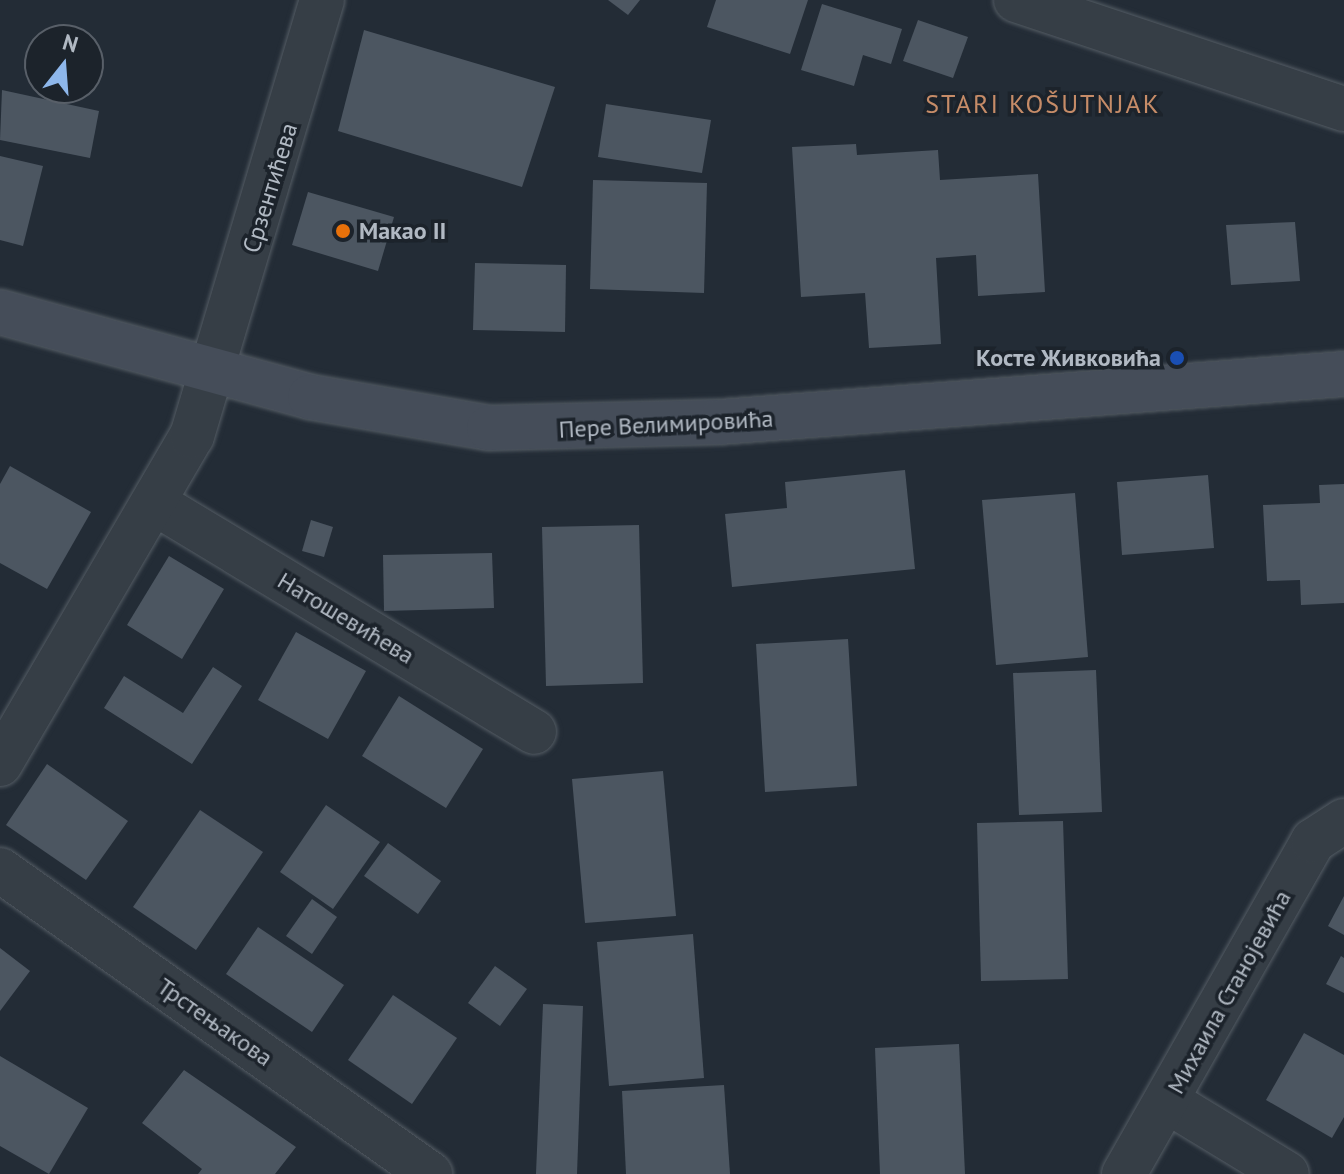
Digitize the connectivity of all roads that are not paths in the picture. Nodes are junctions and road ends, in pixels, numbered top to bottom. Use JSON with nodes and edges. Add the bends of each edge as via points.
{"nodes":[{"id":1,"x":322,"y":0,"type":"edge"},
{"id":2,"x":1016,"y":0,"type":"edge"},
{"id":3,"x":1344,"y":109,"type":"edge"},
{"id":4,"x":0,"y":312,"type":"edge"},
{"id":5,"x":214,"y":374,"type":"junction"},
{"id":6,"x":1344,"y":374,"type":"edge"},
{"id":7,"x":158,"y":505,"type":"junction"},
{"id":8,"x":534,"y":732,"type":"dead end"},
{"id":9,"x":0,"y":764,"type":"edge"},
{"id":10,"x":1344,"y":821,"type":"edge"},
{"id":11,"x":0,"y":870,"type":"edge"},
{"id":12,"x":1167,"y":1101,"type":"junction"},
{"id":13,"x":430,"y":1174,"type":"edge"},
{"id":14,"x":1124,"y":1174,"type":"edge"},
{"id":15,"x":1287,"y":1174,"type":"edge"}],
"edges":[{"from":1,"to":5,"type":"street","name":"Срзентићева"},
{"from":2,"to":3,"type":"street"},
{"from":4,"to":5,"type":"main road","name":"Пере Велимировића"},
{"from":5,"to":6,"type":"main road","name":"Пере Велимировића","via":[[418,420],[530,430]]},
{"from":5,"to":7,"type":"street","name":"Срзентићева"},
{"from":7,"to":8,"type":"street","name":"Натошевићева"},
{"from":7,"to":9,"type":"street","name":"Срзентићева"},
{"from":10,"to":12,"type":"street","name":"Михаила Станојевића","via":[[1313,841]]},
{"from":11,"to":13,"type":"street","name":"Трстењакова"},
{"from":12,"to":14,"type":"street","name":"Михаила Станојевића"},
{"from":12,"to":15,"type":"street"}]}
